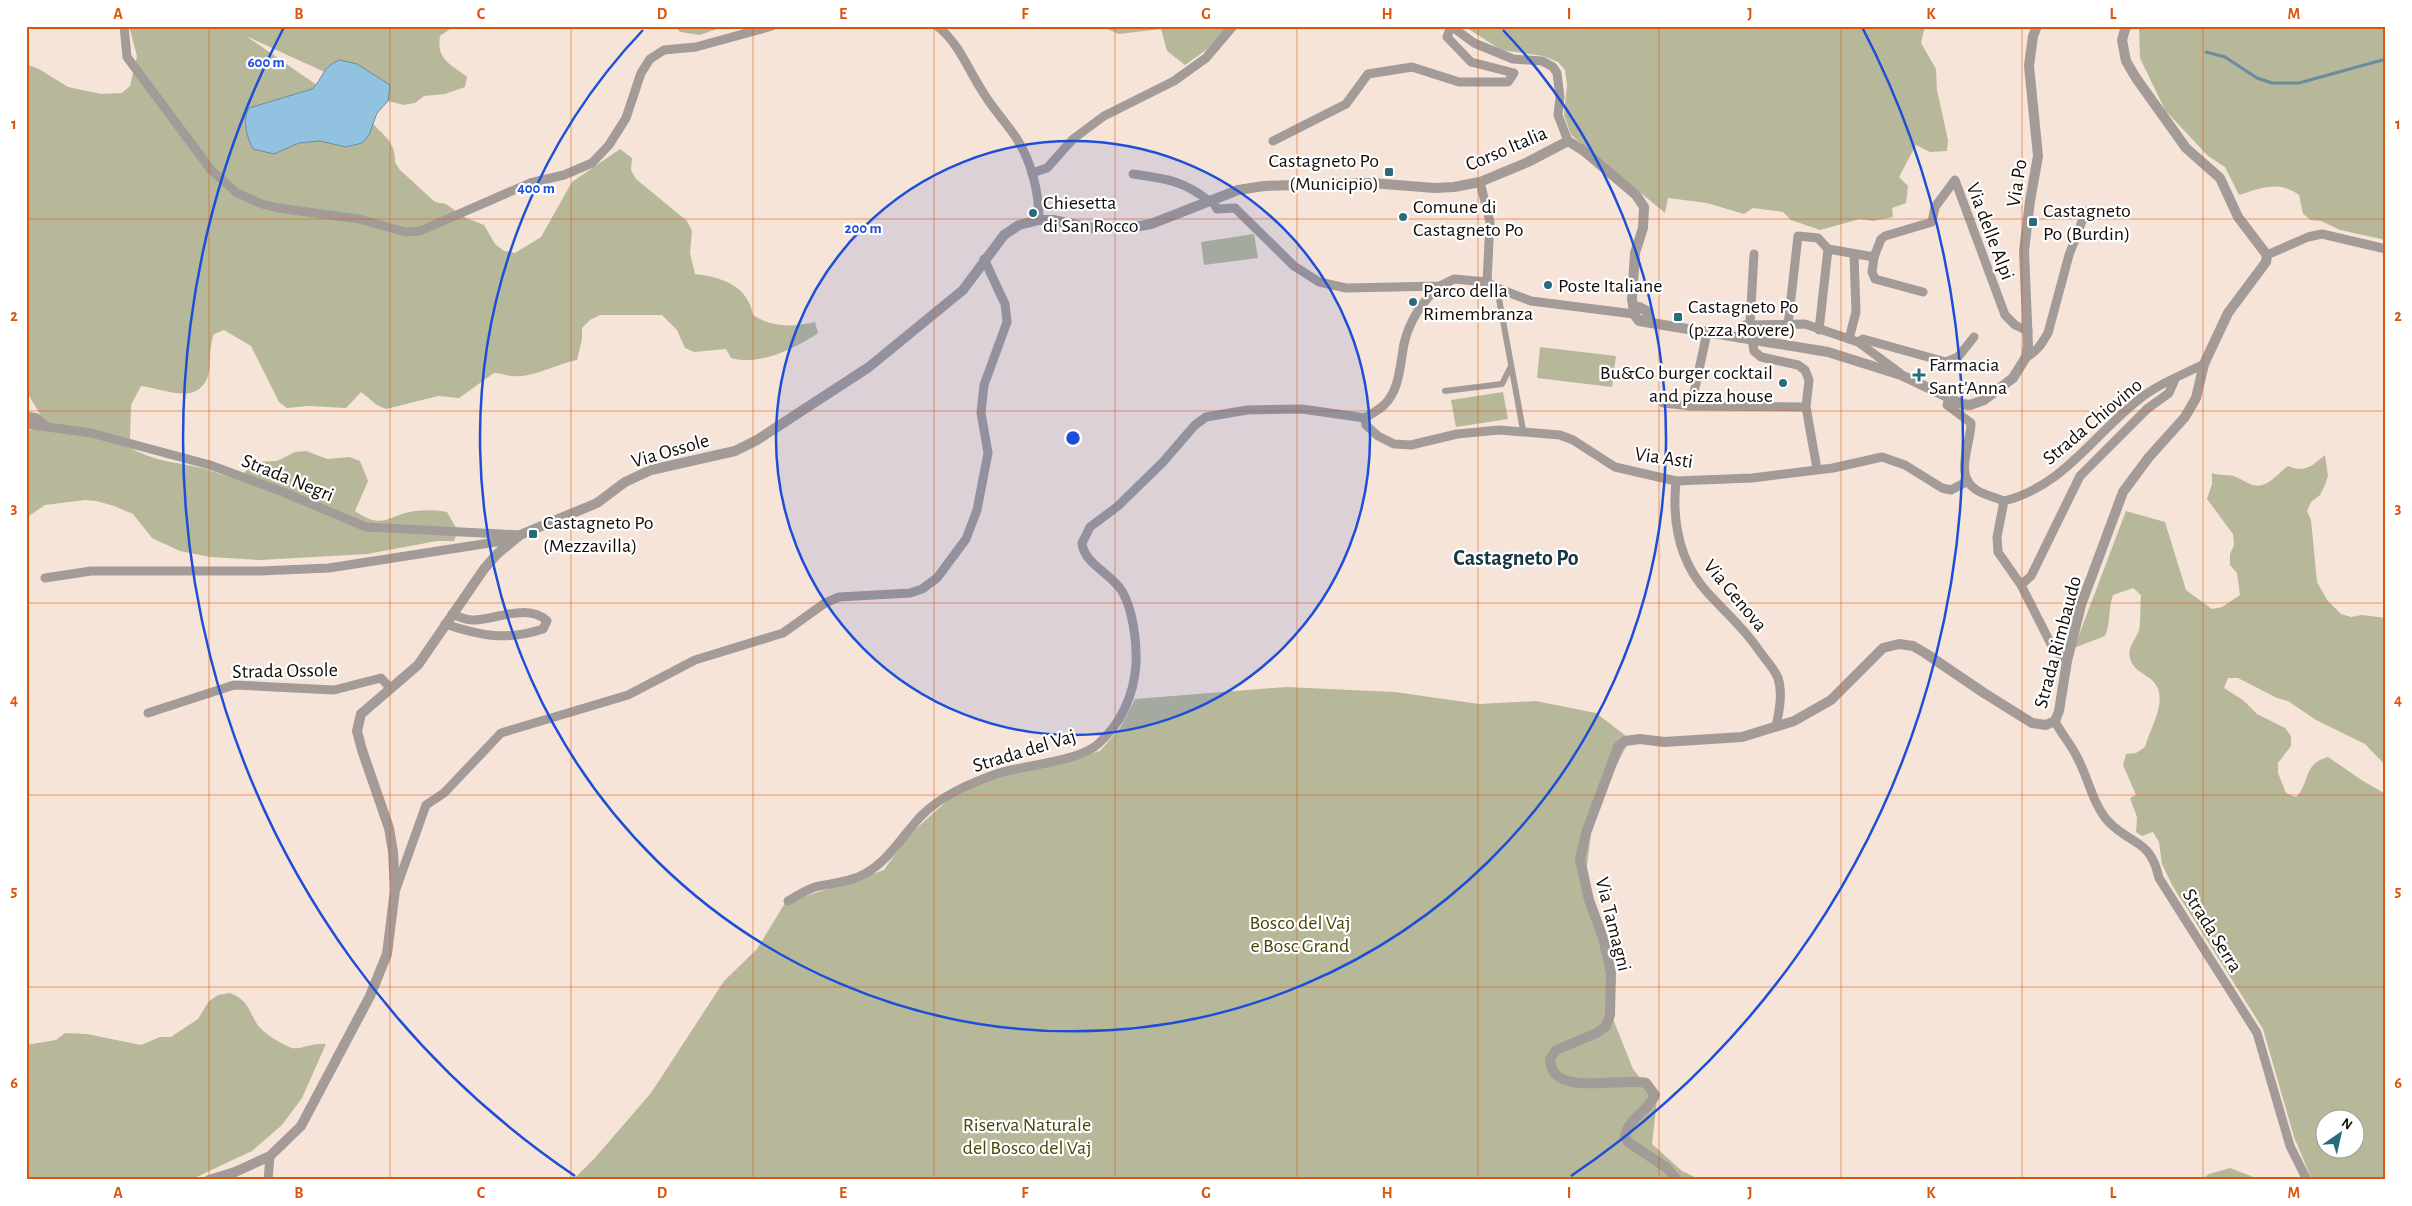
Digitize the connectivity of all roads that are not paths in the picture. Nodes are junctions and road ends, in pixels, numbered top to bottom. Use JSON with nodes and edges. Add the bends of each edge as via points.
{"nodes":[{"id":1,"x":124,"y":26,"type":"edge"},
{"id":2,"x":772,"y":26,"type":"edge"},
{"id":3,"x":937,"y":26,"type":"edge"},
{"id":4,"x":1233,"y":26,"type":"edge"},
{"id":5,"x":1451,"y":26,"type":"edge"},
{"id":6,"x":2037,"y":26,"type":"edge"},
{"id":7,"x":2126,"y":26,"type":"edge"},
{"id":8,"x":1273,"y":141,"type":"dead end"},
{"id":9,"x":1568,"y":141,"type":"junction"},
{"id":10,"x":1032,"y":173,"type":"junction"},
{"id":11,"x":1133,"y":174,"type":"dead end"},
{"id":12,"x":1480,"y":182,"type":"junction"},
{"id":13,"x":1210,"y":200,"type":"junction"},
{"id":14,"x":2086,"y":211,"type":"dead end"},
{"id":15,"x":1039,"y":220,"type":"junction"},
{"id":16,"x":1828,"y":249,"type":"junction"},
{"id":17,"x":2386,"y":249,"type":"edge"},
{"id":18,"x":1754,"y":254,"type":"dead end"},
{"id":19,"x":1854,"y":254,"type":"junction"},
{"id":20,"x":2267,"y":255,"type":"junction"},
{"id":21,"x":1874,"y":258,"type":"junction"},
{"id":22,"x":984,"y":259,"type":"junction"},
{"id":23,"x":1487,"y":282,"type":"junction"},
{"id":24,"x":1440,"y":286,"type":"junction"},
{"id":25,"x":1497,"y":288,"type":"junction"},
{"id":26,"x":1923,"y":292,"type":"dead end"},
{"id":27,"x":1640,"y":313,"type":"junction"},
{"id":28,"x":1750,"y":323,"type":"junction"},
{"id":29,"x":1788,"y":325,"type":"junction"},
{"id":30,"x":1819,"y":330,"type":"junction"},
{"id":31,"x":2028,"y":330,"type":"junction"},
{"id":32,"x":1707,"y":333,"type":"junction"},
{"id":33,"x":1974,"y":337,"type":"dead end"},
{"id":34,"x":1741,"y":338,"type":"junction"},
{"id":35,"x":1752,"y":340,"type":"junction"},
{"id":36,"x":1853,"y":340,"type":"junction"},
{"id":37,"x":2027,"y":352,"type":"junction"},
{"id":38,"x":2204,"y":364,"type":"junction"},
{"id":39,"x":1511,"y":366,"type":"junction"},
{"id":40,"x":1901,"y":375,"type":"junction"},
{"id":41,"x":2175,"y":379,"type":"junction"},
{"id":42,"x":1445,"y":391,"type":"dead end"},
{"id":43,"x":1949,"y":398,"type":"junction"},
{"id":44,"x":1663,"y":403,"type":"dead end"},
{"id":45,"x":1691,"y":406,"type":"junction"},
{"id":46,"x":1806,"y":407,"type":"junction"},
{"id":47,"x":26,"y":416,"type":"edge"},
{"id":48,"x":1365,"y":418,"type":"junction"},
{"id":49,"x":26,"y":424,"type":"edge"},
{"id":50,"x":47,"y":426,"type":"junction"},
{"id":51,"x":1523,"y":430,"type":"junction"},
{"id":52,"x":1817,"y":469,"type":"junction"},
{"id":53,"x":1676,"y":481,"type":"junction"},
{"id":54,"x":1968,"y":481,"type":"junction"},
{"id":55,"x":2004,"y":501,"type":"junction"},
{"id":56,"x":520,"y":535,"type":"junction"},
{"id":57,"x":509,"y":543,"type":"junction"},
{"id":58,"x":45,"y":578,"type":"dead end"},
{"id":59,"x":2021,"y":586,"type":"junction"},
{"id":60,"x":452,"y":614,"type":"junction"},
{"id":61,"x":445,"y":624,"type":"junction"},
{"id":62,"x":2067,"y":661,"type":"junction"},
{"id":63,"x":390,"y":688,"type":"junction"},
{"id":64,"x":148,"y":713,"type":"dead end"},
{"id":65,"x":2055,"y":721,"type":"junction"},
{"id":66,"x":1776,"y":727,"type":"junction"},
{"id":67,"x":395,"y":890,"type":"junction"},
{"id":68,"x":788,"y":900,"type":"dead end"},
{"id":69,"x":270,"y":1156,"type":"junction"},
{"id":70,"x":209,"y":1180,"type":"edge"},
{"id":71,"x":268,"y":1180,"type":"edge"},
{"id":72,"x":1677,"y":1180,"type":"edge"},
{"id":73,"x":2307,"y":1180,"type":"edge"}],
"edges":[{"from":1,"to":2,"type":"street","via":[[127,57],[211,170],[237,193],[278,208],[359,219],[405,232],[420,231],[530,183],[564,175],[592,163],[619,130],[645,66],[664,50],[696,47]]},
{"from":3,"to":10,"type":"street","via":[[954,43],[990,105],[1017,139]]},
{"from":4,"to":10,"type":"street","via":[[1206,58],[1174,80],[1104,116],[1073,139],[1047,168]]},
{"from":5,"to":8,"type":"street","via":[[1447,37],[1471,62],[1514,73],[1508,82],[1458,82],[1412,67],[1368,74],[1346,104]]},
{"from":5,"to":9,"type":"street","via":[[1482,46],[1513,59],[1542,61],[1553,67],[1557,73],[1560,97],[1558,115]]},
{"from":6,"to":31,"type":"street","name":"Via Po","via":[[2030,66],[2038,156],[2024,251]]},
{"from":7,"to":20,"type":"street","via":[[2122,40],[2126,61],[2136,78],[2186,148],[2220,178],[2238,217]]},
{"from":9,"to":12,"type":"street","name":"Corso Italia"},
{"from":9,"to":27,"type":"street","name":"Corso Italia","via":[[1642,202],[1646,214],[1635,253],[1634,291]]},
{"from":10,"to":15,"type":"street","via":[[1039,201]]},
{"from":11,"to":13,"type":"street","via":[[1174,180]]},
{"from":12,"to":13,"type":"street","name":"Corso Italia","via":[[1434,188],[1371,183],[1264,186],[1238,190]]},
{"from":12,"to":23,"type":"street","via":[[1490,222]]},
{"from":13,"to":15,"type":"street","name":"Corso Italia","via":[[1151,224],[1134,227],[1091,228]]},
{"from":13,"to":24,"type":"street","via":[[1216,208],[1236,208],[1294,266],[1319,282],[1346,288]]},
{"from":14,"to":37,"type":"street","via":[[2069,254],[2048,333],[2033,354]]},
{"from":15,"to":22,"type":"street","name":"Via Ossole","via":[[1019,225],[1004,235]]},
{"from":16,"to":19,"type":"street"},
{"from":16,"to":29,"type":"street","via":[[1818,238],[1798,236]]},
{"from":16,"to":30,"type":"street"},
{"from":17,"to":20,"type":"street","via":[[2322,234]]},
{"from":18,"to":28,"type":"street"},
{"from":19,"to":21,"type":"street"},
{"from":19,"to":36,"type":"street","via":[[1856,312]]},
{"from":20,"to":38,"type":"street","name":"Strada Rimbaudo","via":[[2258,274],[2228,313]]},
{"from":21,"to":26,"type":"street","via":[[1872,272],[1875,279]]},
{"from":21,"to":31,"type":"street","name":"Via delle Alpi","via":[[1885,236],[1932,222],[1935,207],[1955,180],[2005,315],[2015,325]]},
{"from":22,"to":56,"type":"street","name":"Via Ossole","via":[[963,290],[869,366],[757,440],[735,451],[651,470],[625,482],[596,503]]},
{"from":22,"to":67,"type":"street","via":[[1005,304],[1007,322],[984,385],[981,413],[988,454],[977,510],[966,539],[937,578],[910,593],[840,597],[825,603],[783,633],[695,660],[628,695],[501,733],[444,794],[426,805]]},
{"from":23,"to":24,"type":"street","via":[[1454,280]]},
{"from":23,"to":25,"type":"street"},
{"from":24,"to":48,"type":"street","via":[[1426,298],[1414,318],[1404,342],[1399,376],[1392,394],[1384,405]]},
{"from":25,"to":27,"type":"street","via":[[1531,300]]},
{"from":25,"to":39,"type":"street"},
{"from":27,"to":32,"type":"street","via":[[1668,325]]},
{"from":28,"to":29,"type":"street"},
{"from":28,"to":34,"type":"street","via":[[1745,325]]},
{"from":29,"to":30,"type":"street","via":[[1805,324]]},
{"from":30,"to":36,"type":"street"},
{"from":31,"to":37,"type":"street","name":"Via Po"},
{"from":32,"to":34,"type":"street"},
{"from":32,"to":45,"type":"street"},
{"from":33,"to":36,"type":"street","via":[[1958,357],[1946,362],[1863,338]]},
{"from":34,"to":35,"type":"street"},
{"from":35,"to":40,"type":"street","via":[[1828,352]]},
{"from":35,"to":46,"type":"street","via":[[1754,351],[1761,357],[1798,365],[1804,370],[1809,380]]},
{"from":36,"to":40,"type":"street"},
{"from":37,"to":43,"type":"street","via":[[2013,378],[1978,404],[1962,404]]},
{"from":38,"to":41,"type":"street","name":"Strada Chiovino"},
{"from":38,"to":62,"type":"street","name":"Strada Rimbaudo","via":[[2196,398],[2185,417],[2123,492],[2081,605]]},
{"from":39,"to":42,"type":"street","via":[[1502,384]]},
{"from":39,"to":51,"type":"street"},
{"from":40,"to":43,"type":"street"},
{"from":41,"to":55,"type":"street","name":"Strada Chiovino","via":[[2136,401],[2074,462],[2031,492]]},
{"from":41,"to":59,"type":"street","name":"Strada Chiovino","via":[[2169,393],[2147,409],[2080,476],[2031,576]]},
{"from":43,"to":54,"type":"street","via":[[1946,405],[1971,423],[1964,470]]},
{"from":44,"to":45,"type":"street"},
{"from":45,"to":46,"type":"street"},
{"from":46,"to":52,"type":"street"},
{"from":47,"to":50,"type":"street","name":"Strada Negri","via":[[37,418]]},
{"from":48,"to":51,"type":"street","name":"Via Asti","via":[[1366,425],[1378,436],[1394,444],[1411,445],[1457,434]]},
{"from":48,"to":68,"type":"street","name":"Strada del Vaj","via":[[1302,409],[1247,410],[1206,417],[1195,425],[1118,506],[1090,527],[1082,543],[1086,557],[1121,590],[1128,605],[1136,663],[1131,695],[1117,723],[1097,745],[1083,752],[1007,770],[958,789],[922,815],[866,873],[815,887]]},
{"from":49,"to":50,"type":"street","name":"Strada Negri"},
{"from":50,"to":56,"type":"street","name":"Strada Negri","via":[[91,433],[210,465],[366,527]]},
{"from":51,"to":53,"type":"street","name":"Via Asti","via":[[1569,438],[1615,467]]},
{"from":52,"to":53,"type":"street","name":"Via Asti","via":[[1752,478]]},
{"from":52,"to":54,"type":"street","name":"Via Asti","via":[[1882,457],[1904,465],[1942,488],[1951,490]]},
{"from":53,"to":66,"type":"street","name":"Via Genova","via":[[1675,526],[1687,562],[1705,590],[1752,640],[1778,678],[1781,704]]},
{"from":54,"to":55,"type":"street","via":[[1975,489]]},
{"from":55,"to":59,"type":"street","via":[[1997,536],[1998,552]]},
{"from":56,"to":57,"type":"street","name":"Via Ossole"},
{"from":57,"to":58,"type":"street","via":[[496,542],[329,568],[91,571]]},
{"from":57,"to":60,"type":"street","name":"Via Ossole","via":[[484,569]]},
{"from":59,"to":62,"type":"street","via":[[2053,648]]},
{"from":60,"to":61,"type":"street","name":"Via Ossole"},
{"from":60,"to":61,"type":"street","via":[[476,620],[535,614],[547,621],[543,629],[496,637]]},
{"from":61,"to":63,"type":"street","name":"Via Ossole","via":[[418,665]]},
{"from":62,"to":65,"type":"street","name":"Strada Rimbaudo"},
{"from":63,"to":64,"type":"street","name":"Strada Ossole","via":[[381,678],[334,690],[234,685]]},
{"from":63,"to":67,"type":"street","name":"Via Ossole","via":[[361,714],[357,731],[389,828]]},
{"from":65,"to":66,"type":"street","name":"Strada Rimbaudo","via":[[2046,725],[2032,723],[1926,652],[1899,644],[1884,648],[1831,700],[1794,721]]},
{"from":65,"to":73,"type":"street","name":"Strada Serra","via":[[2077,756],[2106,819],[2119,831],[2142,843],[2149,852],[2159,878],[2257,1033],[2290,1146]]},
{"from":66,"to":72,"type":"street","name":"Via Tamagni","via":[[1742,737],[1625,741],[1618,747],[1609,768],[1580,858],[1611,973],[1610,1015],[1606,1026],[1597,1033],[1556,1050],[1550,1060],[1553,1072],[1574,1082],[1646,1083],[1655,1095],[1631,1121],[1625,1136],[1628,1142],[1668,1168]]},
{"from":67,"to":69,"type":"street","name":"Via Ossole","via":[[387,954],[370,996],[307,1116],[294,1134]]},
{"from":69,"to":70,"type":"street","name":"Via Ossole"},
{"from":69,"to":71,"type":"street"}]}
